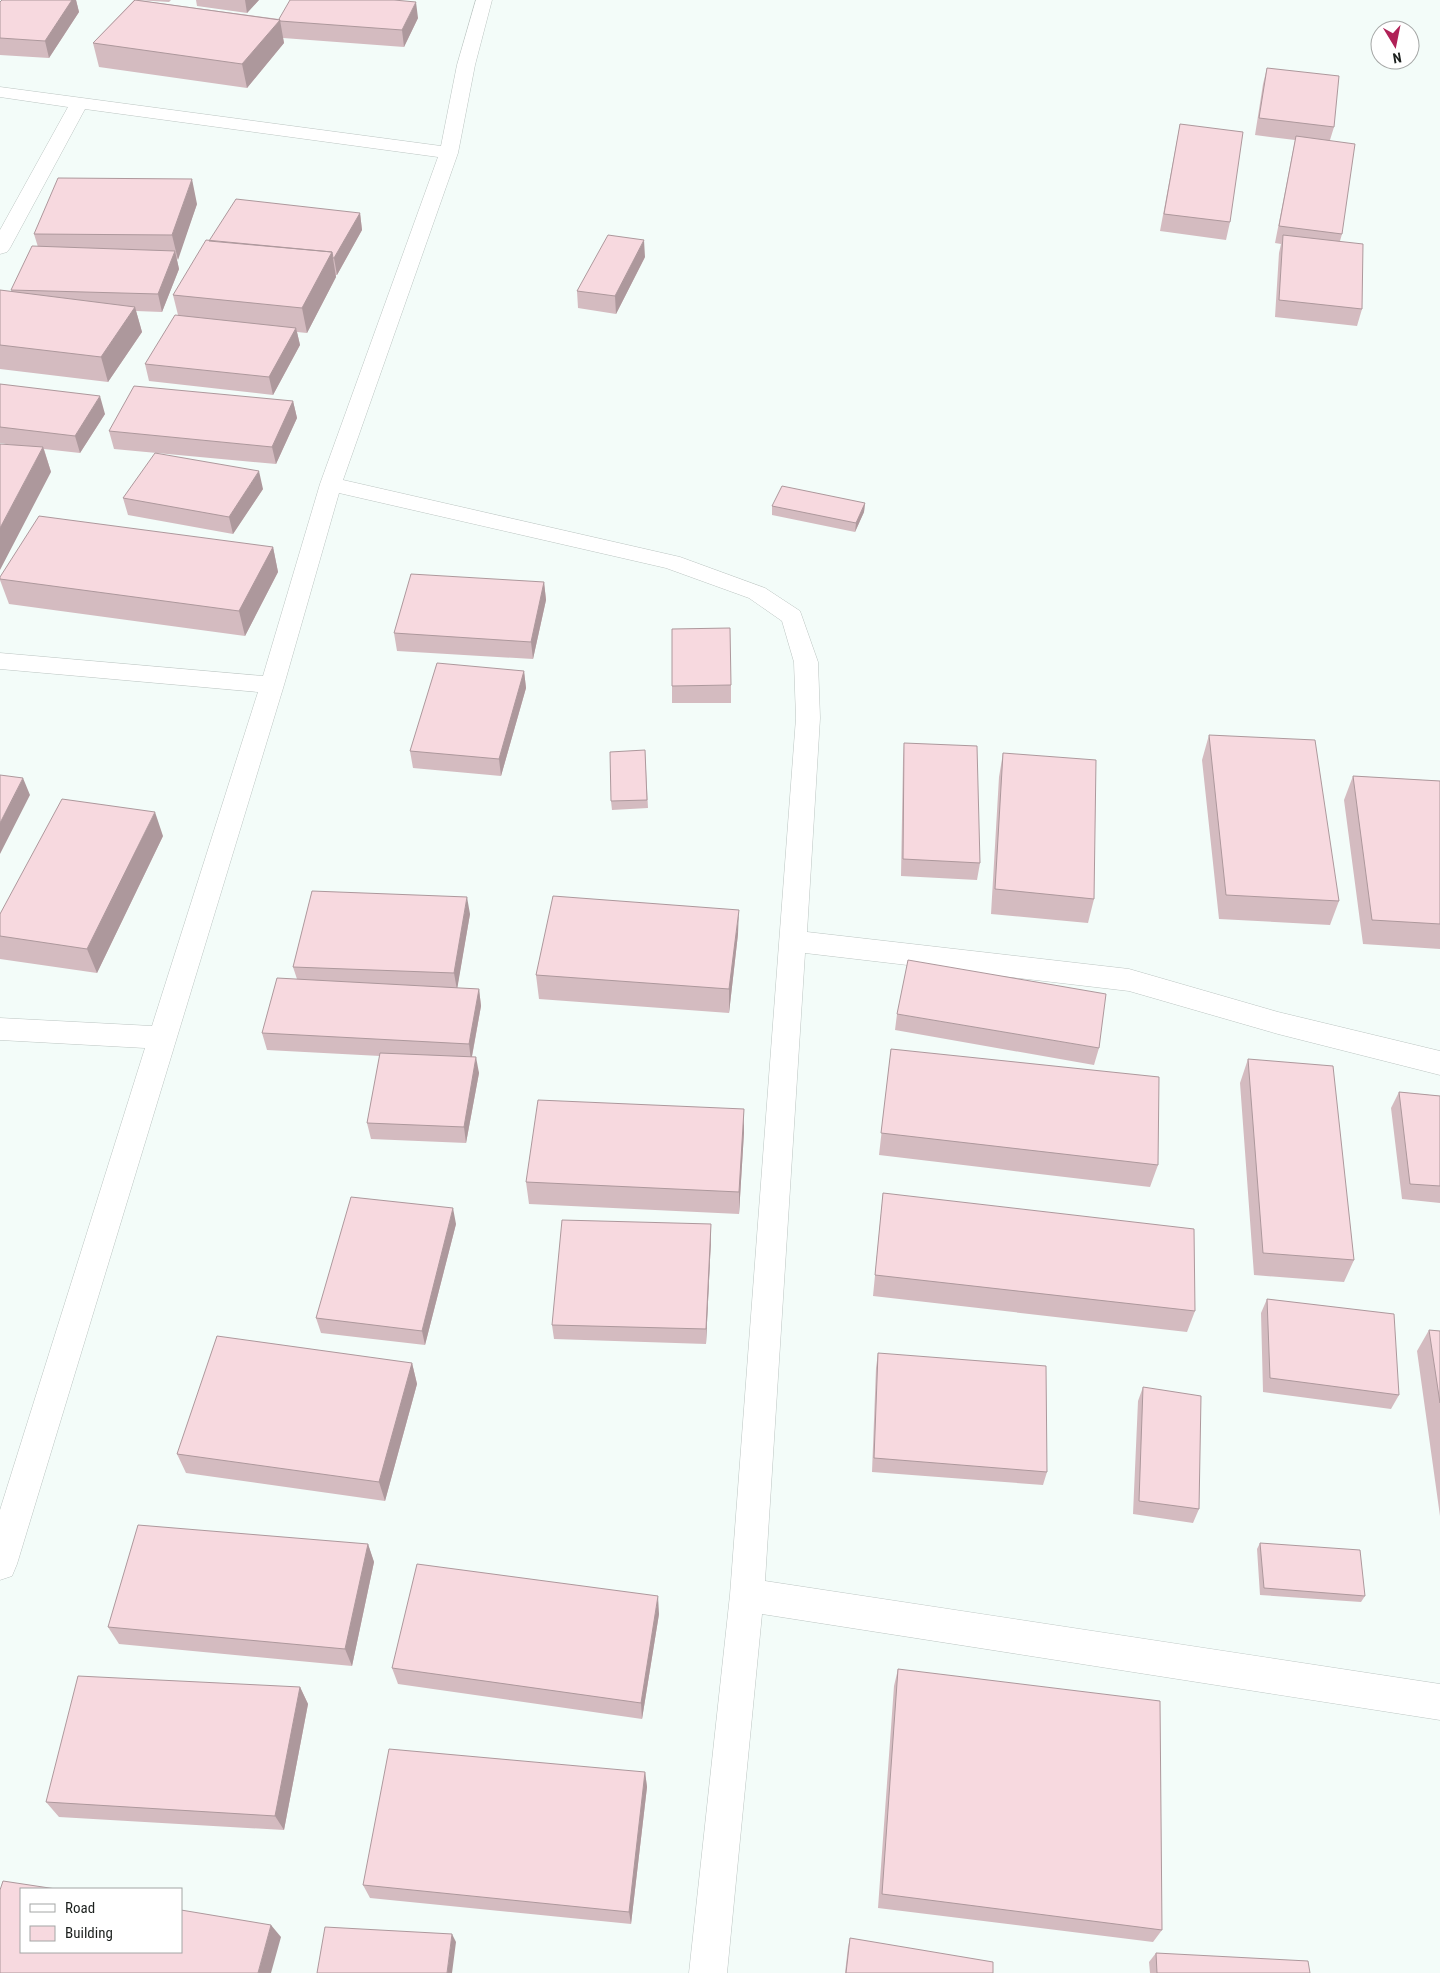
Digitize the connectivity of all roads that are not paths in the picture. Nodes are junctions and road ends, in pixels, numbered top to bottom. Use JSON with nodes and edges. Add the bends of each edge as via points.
{"nodes":[{"id":1,"x":484,"y":0,"type":"edge"},
{"id":2,"x":0,"y":92,"type":"edge"},
{"id":3,"x":80,"y":102,"type":"junction"},
{"id":4,"x":449,"y":153,"type":"junction"},
{"id":5,"x":0,"y":248,"type":"edge"},
{"id":6,"x":331,"y":484,"type":"junction"},
{"id":7,"x":0,"y":661,"type":"edge"},
{"id":8,"x":272,"y":685,"type":"junction"},
{"id":9,"x":793,"y":941,"type":"junction"},
{"id":10,"x":0,"y":1029,"type":"edge"},
{"id":11,"x":163,"y":1038,"type":"junction"},
{"id":12,"x":1440,"y":1063,"type":"edge"},
{"id":13,"x":0,"y":1564,"type":"edge"},
{"id":14,"x":747,"y":1595,"type":"junction"},
{"id":15,"x":1440,"y":1702,"type":"edge"},
{"id":16,"x":708,"y":1973,"type":"edge"}],
"edges":[{"from":1,"to":4,"type":"street","via":[[466,65]]},
{"from":2,"to":3,"type":"street"},
{"from":3,"to":4,"type":"street"},
{"from":3,"to":5,"type":"street"},
{"from":4,"to":6,"type":"street"},
{"from":6,"to":8,"type":"street"},
{"from":6,"to":9,"type":"street","via":[[672,562],[757,593],[792,617],[806,662],[808,718]]},
{"from":7,"to":8,"type":"street"},
{"from":8,"to":11,"type":"street"},
{"from":9,"to":12,"type":"street","via":[[1128,980],[1278,1023]]},
{"from":9,"to":14,"type":"street"},
{"from":10,"to":11,"type":"street"},
{"from":11,"to":13,"type":"street"},
{"from":14,"to":15,"type":"street"},
{"from":14,"to":16,"type":"street"}]}
